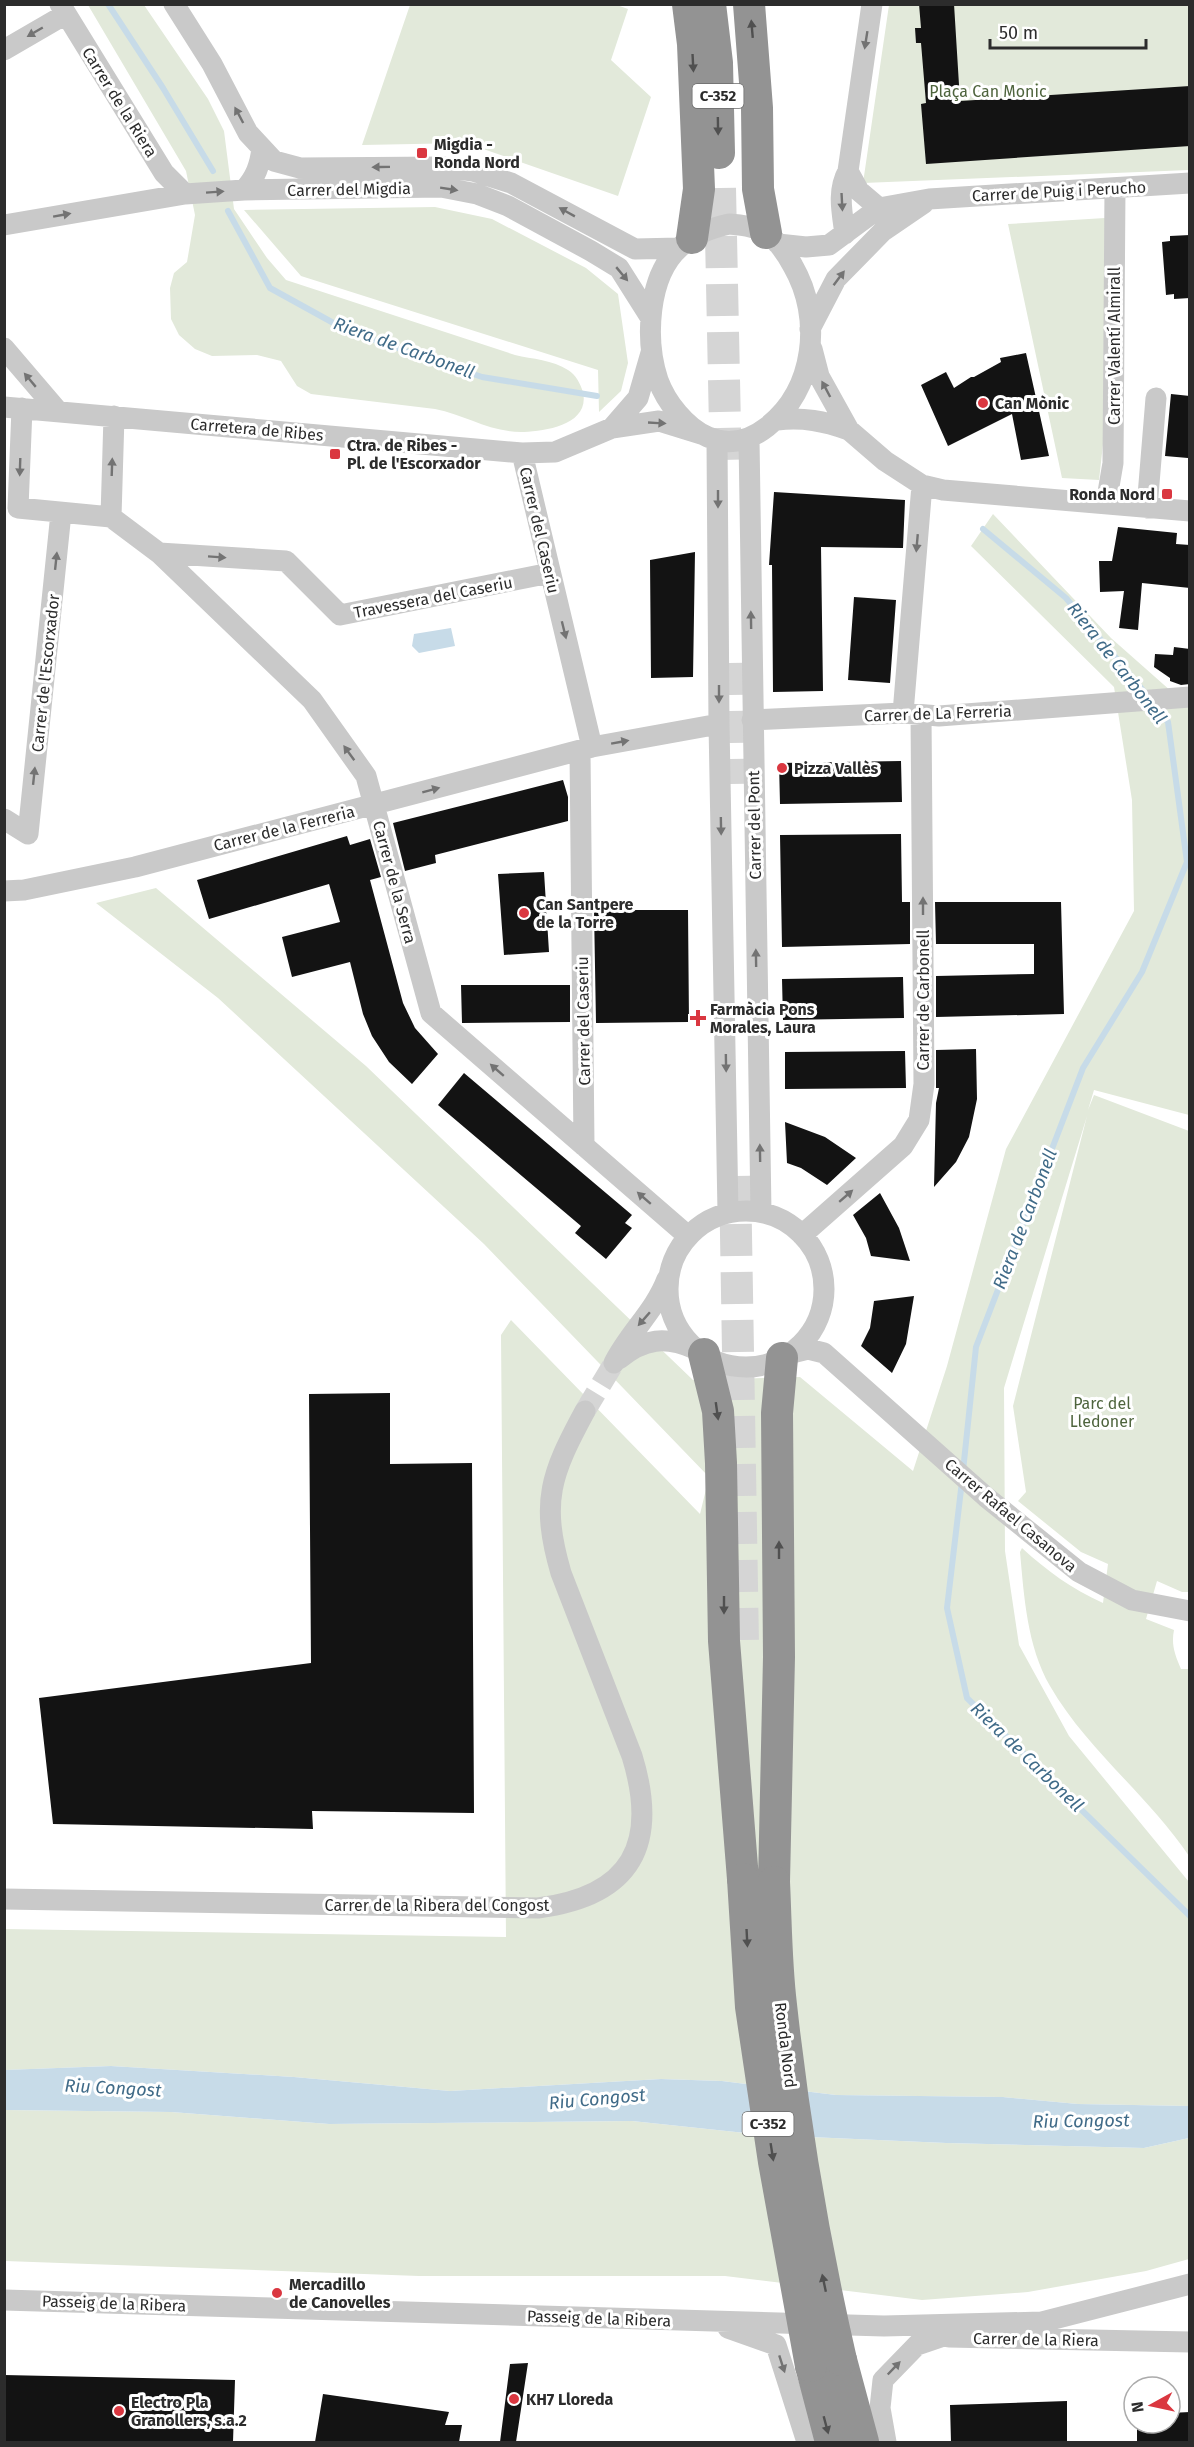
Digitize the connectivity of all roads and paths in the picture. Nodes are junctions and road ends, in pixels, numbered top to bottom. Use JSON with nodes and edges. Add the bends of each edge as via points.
{"nodes":[{"id":1,"x":174,"y":4,"type":"edge"},
{"id":2,"x":688,"y":4,"type":"edge"},
{"id":3,"x":710,"y":4,"type":"edge"},
{"id":4,"x":729,"y":4,"type":"edge"},
{"id":5,"x":749,"y":4,"type":"edge"},
{"id":6,"x":872,"y":4,"type":"edge"},
{"id":7,"x":63,"y":9,"type":"edge"},
{"id":8,"x":4,"y":50,"type":"edge"},
{"id":9,"x":268,"y":154,"type":"junction"},
{"id":10,"x":848,"y":171,"type":"junction"},
{"id":11,"x":1190,"y":183,"type":"edge"},
{"id":12,"x":1115,"y":188,"type":"junction"},
{"id":13,"x":244,"y":190,"type":"junction"},
{"id":14,"x":185,"y":194,"type":"junction"},
{"id":15,"x":929,"y":199,"type":"junction"},
{"id":16,"x":879,"y":208,"type":"junction"},
{"id":17,"x":4,"y":225,"type":"edge"},
{"id":18,"x":844,"y":234,"type":"junction"},
{"id":19,"x":772,"y":238,"type":"junction"},
{"id":20,"x":685,"y":243,"type":"junction"},
{"id":21,"x":650,"y":316,"type":"junction"},
{"id":22,"x":810,"y":337,"type":"junction"},
{"id":23,"x":4,"y":348,"type":"edge"},
{"id":24,"x":652,"y":352,"type":"junction"},
{"id":25,"x":1156,"y":399,"type":"dead end"},
{"id":26,"x":13,"y":408,"type":"edge"},
{"id":27,"x":57,"y":410,"type":"junction"},
{"id":28,"x":114,"y":417,"type":"junction"},
{"id":29,"x":777,"y":420,"type":"junction"},
{"id":30,"x":612,"y":428,"type":"junction"},
{"id":31,"x":849,"y":430,"type":"junction"},
{"id":32,"x":709,"y":437,"type":"junction"},
{"id":33,"x":749,"y":439,"type":"junction"},
{"id":34,"x":522,"y":453,"type":"junction"},
{"id":35,"x":922,"y":484,"type":"junction"},
{"id":36,"x":1106,"y":504,"type":"junction"},
{"id":37,"x":1147,"y":508,"type":"junction"},
{"id":38,"x":11,"y":511,"type":"edge"},
{"id":39,"x":1190,"y":511,"type":"edge"},
{"id":40,"x":61,"y":513,"type":"junction"},
{"id":41,"x":111,"y":517,"type":"junction"},
{"id":42,"x":159,"y":553,"type":"junction"},
{"id":43,"x":550,"y":573,"type":"junction"},
{"id":44,"x":1182,"y":698,"type":"edge"},
{"id":45,"x":912,"y":714,"type":"junction"},
{"id":46,"x":752,"y":720,"type":"junction"},
{"id":47,"x":719,"y":724,"type":"junction"},
{"id":48,"x":586,"y":749,"type":"junction"},
{"id":49,"x":374,"y":805,"type":"junction"},
{"id":50,"x":4,"y":819,"type":"edge"},
{"id":51,"x":14,"y":891,"type":"edge"},
{"id":52,"x":584,"y":1146,"type":"junction"},
{"id":53,"x":728,"y":1212,"type":"junction"},
{"id":54,"x":761,"y":1212,"type":"junction"},
{"id":55,"x":802,"y":1235,"type":"junction"},
{"id":56,"x":688,"y":1236,"type":"junction"},
{"id":57,"x":669,"y":1272,"type":"junction"},
{"id":58,"x":820,"y":1312,"type":"junction"},
{"id":59,"x":700,"y":1351,"type":"junction"},
{"id":60,"x":785,"y":1356,"type":"junction"},
{"id":61,"x":831,"y":1359,"type":"junction"},
{"id":62,"x":585,"y":1411,"type":"tunnel mouth"},
{"id":63,"x":1190,"y":1611,"type":"edge"},
{"id":64,"x":743,"y":1879,"type":"junction"},
{"id":65,"x":774,"y":1882,"type":"junction"},
{"id":66,"x":4,"y":1899,"type":"edge"},
{"id":67,"x":1190,"y":2284,"type":"edge"},
{"id":68,"x":4,"y":2300,"type":"edge"},
{"id":69,"x":699,"y":2320,"type":"junction"},
{"id":70,"x":980,"y":2324,"type":"junction"},
{"id":71,"x":884,"y":2326,"type":"junction"},
{"id":72,"x":940,"y":2337,"type":"junction"},
{"id":73,"x":1190,"y":2342,"type":"edge"},
{"id":74,"x":807,"y":2442,"type":"edge"},
{"id":75,"x":831,"y":2442,"type":"edge"},
{"id":76,"x":862,"y":2442,"type":"edge"},
{"id":77,"x":886,"y":2442,"type":"edge"}],
"edges":[{"from":9,"to":1,"type":"street","one_way":true,"via":[[248,133],[212,64]]},
{"from":2,"to":20,"type":"highway","one_way":true,"via":[[699,189]]},
{"from":3,"to":4,"type":"highway","number":"C-352","one_way":true,"via":[[731,187],[739,109]]},
{"from":19,"to":5,"type":"highway","one_way":true,"via":[[758,189]]},
{"from":6,"to":10,"type":"street","one_way":true},
{"from":7,"to":8,"type":"street","one_way":true},
{"from":7,"to":14,"type":"street","name":"Carrer de la Riera","via":[[164,173]]},
{"from":9,"to":13,"type":"street"},
{"from":20,"to":9,"type":"street","name":"Carrer del Migdia","one_way":true,"via":[[635,249],[511,183],[473,171],[443,167],[300,168]]},
{"from":10,"to":16,"type":"street","via":[[859,190]]},
{"from":10,"to":18,"type":"street","one_way":true,"via":[[841,196]]},
{"from":11,"to":12,"type":"street","name":"Carrer de Puig i Perucho"},
{"from":12,"to":15,"type":"street","name":"Carrer de Puig i Perucho"},
{"from":12,"to":36,"type":"street","name":"Carrer Valentí Almirall","via":[[1113,463]]},
{"from":14,"to":13,"type":"street","name":"Carrer del Migdia","one_way":true},
{"from":13,"to":21,"type":"street","name":"Carrer del Migdia","one_way":true,"via":[[441,187],[477,194],[508,206],[619,268]]},
{"from":17,"to":14,"type":"street","name":"Carrer del Migdia","one_way":true},
{"from":15,"to":16,"type":"street","name":"Carrer de Puig i Perucho"},
{"from":22,"to":15,"type":"street","one_way":true,"via":[[836,279],[883,231]]},
{"from":16,"to":18,"type":"street"},
{"from":18,"to":19,"type":"street","via":[[829,245],[806,247]]},
{"from":19,"to":20,"type":"street","via":[[751,226],[729,224],[710,228]]},
{"from":19,"to":22,"type":"street","via":[[799,275],[809,312]]},
{"from":20,"to":21,"type":"street","via":[[661,277]]},
{"from":21,"to":24,"type":"street"},
{"from":22,"to":29,"type":"street","via":[[802,384]]},
{"from":31,"to":22,"type":"street","one_way":true,"via":[[819,376]]},
{"from":27,"to":23,"type":"street","one_way":true},
{"from":24,"to":30,"type":"street","name":"Carretera de Ribes","via":[[639,398]]},
{"from":24,"to":32,"type":"street","via":[[660,384],[673,407]]},
{"from":25,"to":37,"type":"street"},
{"from":26,"to":27,"type":"street","name":"Carretera de Ribes"},
{"from":26,"to":38,"type":"street","one_way":true},
{"from":27,"to":28,"type":"street","name":"Carretera de Ribes"},
{"from":28,"to":34,"type":"street","name":"Carretera de Ribes"},
{"from":41,"to":28,"type":"street","one_way":true},
{"from":29,"to":31,"type":"street","via":[[822,421]]},
{"from":29,"to":33,"type":"street"},
{"from":30,"to":32,"type":"street","name":"Carretera de Ribes","one_way":true,"via":[[658,422]]},
{"from":30,"to":34,"type":"street","name":"Carretera de Ribes","via":[[555,452]]},
{"from":31,"to":35,"type":"street","via":[[885,461]]},
{"from":32,"to":33,"type":"street"},
{"from":32,"to":47,"type":"street","name":"Carrer del Pont","one_way":true},
{"from":46,"to":33,"type":"street","name":"Carrer del Pont","one_way":true},
{"from":34,"to":43,"type":"street","name":"Carrer del Caseriu"},
{"from":35,"to":36,"type":"street","via":[[943,490]]},
{"from":35,"to":45,"type":"street","name":"Carrer de Carbonell","one_way":true},
{"from":36,"to":37,"type":"street"},
{"from":37,"to":39,"type":"street"},
{"from":38,"to":40,"type":"street"},
{"from":40,"to":41,"type":"street"},
{"from":50,"to":40,"type":"street","name":"Carrer de l'Escorxador","one_way":true,"via":[[28,834]]},
{"from":41,"to":42,"type":"street","name":"Carrer de la Serra"},
{"from":42,"to":43,"type":"street","name":"Travessera del Caseriu","one_way":true,"via":[[286,561],[340,615]]},
{"from":49,"to":42,"type":"street","name":"Carrer de la Serra","one_way":true,"via":[[366,776],[312,700]]},
{"from":43,"to":48,"type":"street","name":"Carrer del Caseriu","one_way":true},
{"from":44,"to":45,"type":"street","name":"Carrer de La Ferreria"},
{"from":45,"to":46,"type":"street","name":"Carrer de La Ferreria"},
{"from":55,"to":45,"type":"street","name":"Carrer de Carbonell","one_way":true,"via":[[903,1146],[920,1120],[924,1084]]},
{"from":54,"to":46,"type":"street","name":"Carrer del Pont","one_way":true},
{"from":48,"to":47,"type":"street","name":"Carrer de la Ferreria","one_way":true},
{"from":47,"to":53,"type":"street","name":"Carrer del Pont","one_way":true},
{"from":49,"to":48,"type":"street","name":"Carrer de la Ferreria","one_way":true},
{"from":48,"to":52,"type":"street","name":"Carrer del Caseriu"},
{"from":49,"to":51,"type":"street","name":"Carrer de la Ferreria","via":[[135,867]]},
{"from":52,"to":49,"type":"street","name":"Carrer de la Serra","one_way":true,"via":[[431,1013]]},
{"from":56,"to":52,"type":"street","name":"Carrer de la Serra","one_way":true},
{"from":53,"to":54,"type":"street"},
{"from":53,"to":56,"type":"street","via":[[709,1219]]},
{"from":54,"to":55,"type":"street","via":[[780,1218]]},
{"from":55,"to":58,"type":"street","via":[[820,1265],[824,1289]]},
{"from":56,"to":57,"type":"street","via":[[677,1250]]},
{"from":57,"to":59,"type":"street","via":[[672,1316],[682,1334]]},
{"from":57,"to":59,"type":"street","one_way":true,"via":[[654,1307],[614,1363],[643,1344],[656,1341],[669,1340]]},
{"from":58,"to":60,"type":"street","via":[[810,1333]]},
{"from":58,"to":61,"type":"street","via":[[817,1337]]},
{"from":59,"to":60,"type":"street","via":[[718,1362],[738,1367],[758,1366]]},
{"from":59,"to":64,"type":"highway","one_way":true,"via":[[718,1411],[724,1641]]},
{"from":60,"to":61,"type":"street","via":[[800,1350],[817,1350]]},
{"from":65,"to":60,"type":"highway","one_way":true,"via":[[779,1657],[777,1413]]},
{"from":61,"to":63,"type":"street","name":"Carrer Rafael Casanova","via":[[986,1497],[1079,1572],[1132,1600]]},
{"from":62,"to":66,"type":"street","name":"Carrer de la Ribera del Congost","via":[[560,1460],[549,1509],[561,1573],[640,1782],[642,1826],[628,1864],[617,1877],[587,1898],[538,1908]]},
{"from":64,"to":65,"type":"highway","name":"Ronda Nord","number":"C-352","via":[[752,1644]]},
{"from":64,"to":75,"type":"highway","name":"Ronda Nord","number":"C-352","one_way":true,"bridge":true,"via":[[751,2007],[784,2220],[811,2366]]},
{"from":76,"to":65,"type":"highway","name":"Ronda Nord","number":"C-352","one_way":true,"bridge":true,"via":[[823,2280],[800,2149],[780,2003]]},
{"from":67,"to":70,"type":"street","name":"Passeig de la Ribera","via":[[1042,2322]]},
{"from":68,"to":69,"type":"street","name":"Passeig de la Ribera"},
{"from":69,"to":71,"type":"street","name":"Passeig de la Ribera"},
{"from":69,"to":74,"type":"street","one_way":true,"via":[[776,2345]]},
{"from":70,"to":71,"type":"street","name":"Passeig de la Ribera"},
{"from":70,"to":72,"type":"street"},
{"from":71,"to":72,"type":"street","name":"Carrer de la Riera","via":[[910,2336]]},
{"from":72,"to":73,"type":"street","name":"Carrer de la Riera"},
{"from":77,"to":72,"type":"street","one_way":true,"via":[[880,2408],[883,2380],[917,2345]]}]}
